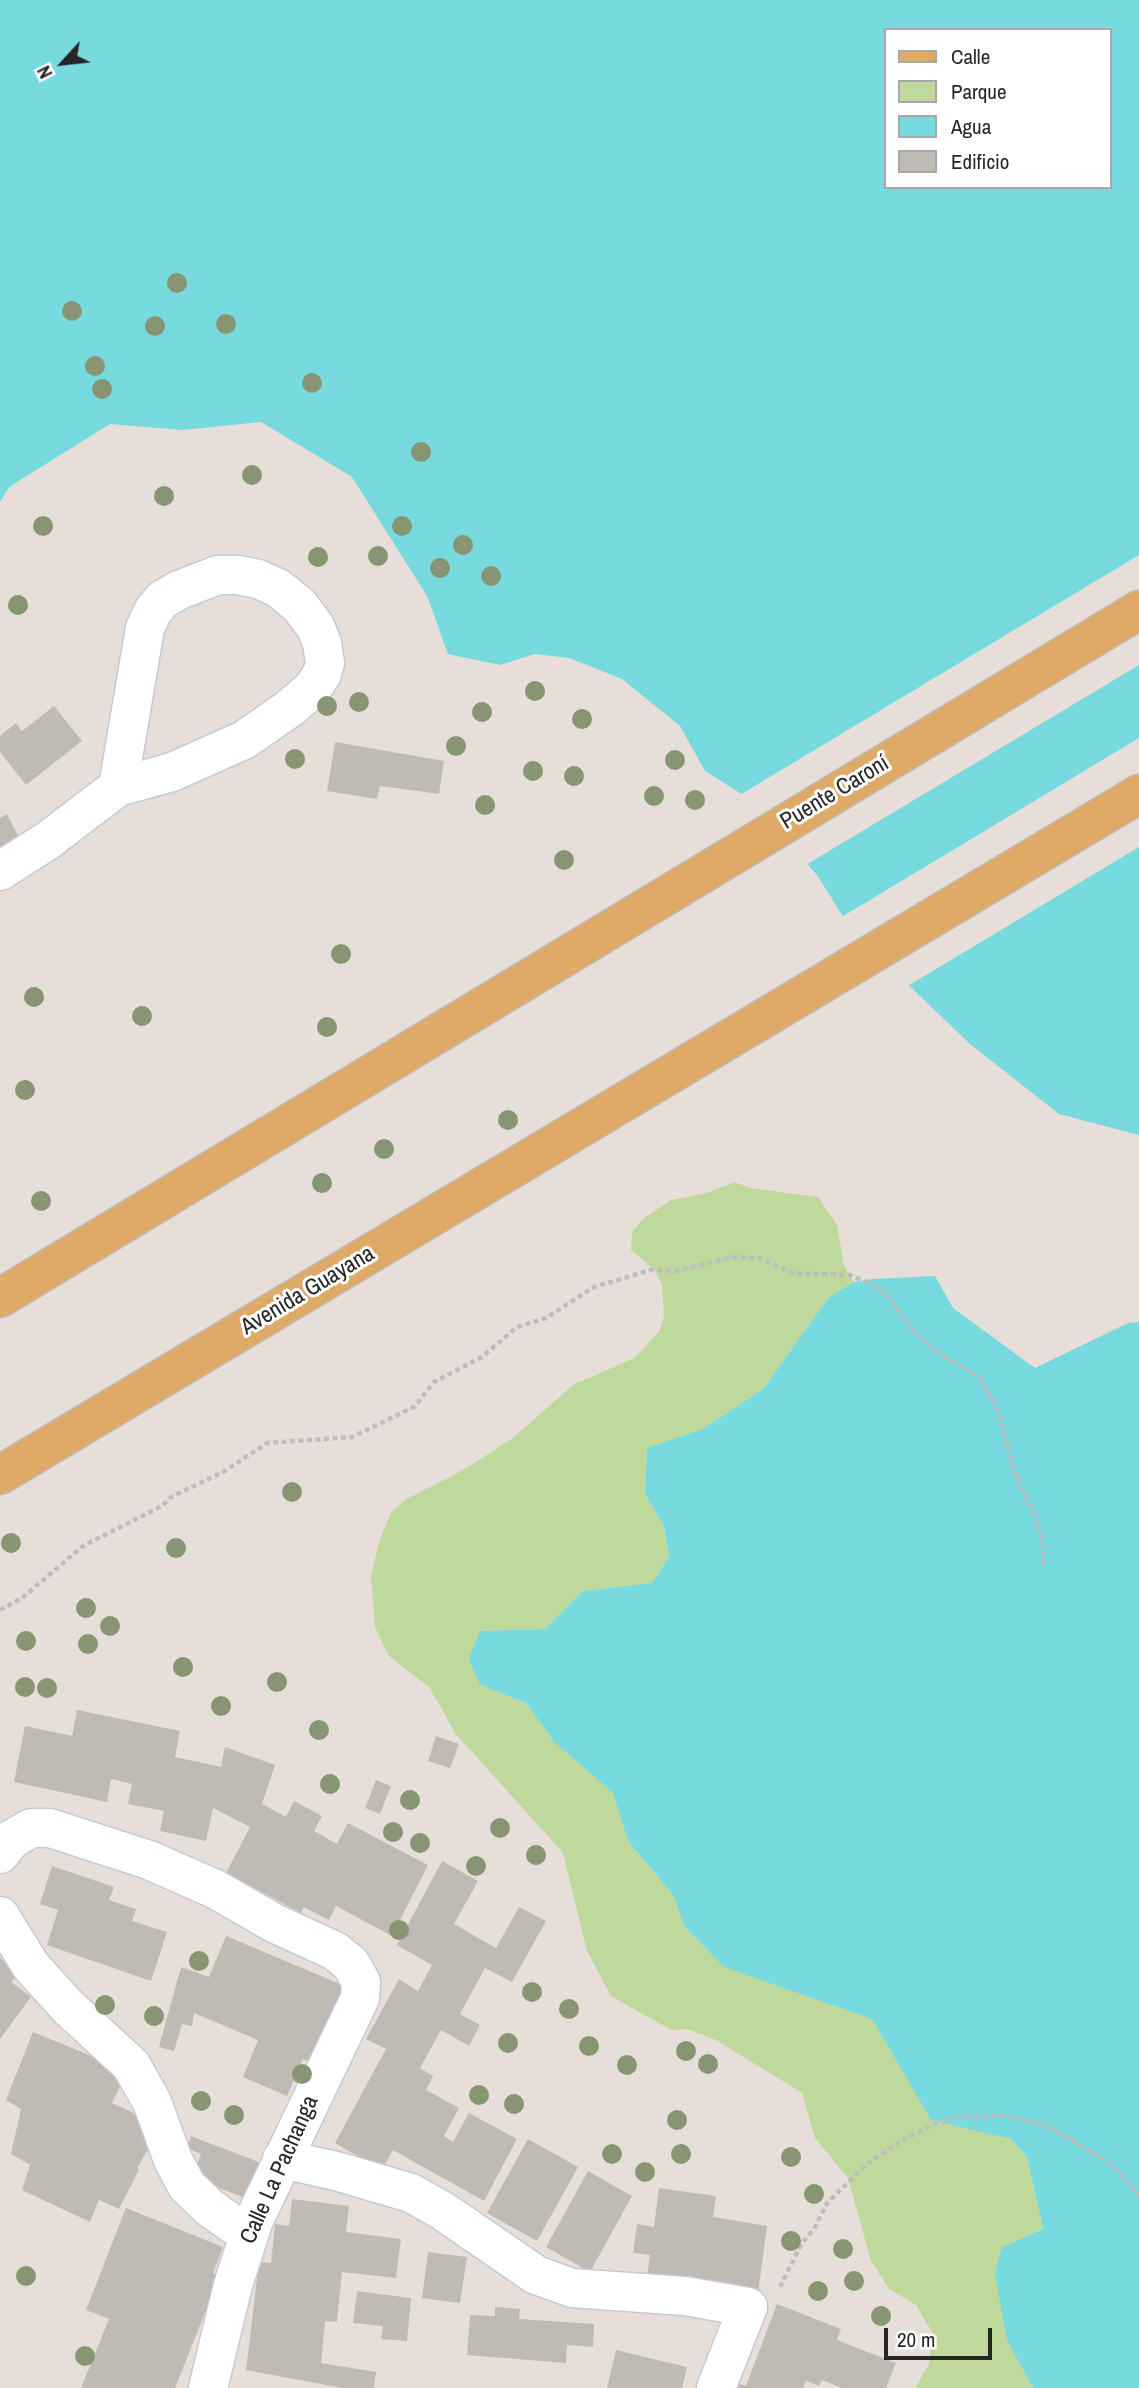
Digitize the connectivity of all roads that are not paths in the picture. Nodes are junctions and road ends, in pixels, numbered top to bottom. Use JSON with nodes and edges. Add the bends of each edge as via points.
{"nodes":[{"id":1,"x":1139,"y":610,"type":"edge"},
{"id":2,"x":118,"y":786,"type":"junction"},
{"id":3,"x":1139,"y":794,"type":"edge"},
{"id":4,"x":0,"y":870,"type":"edge"},
{"id":5,"x":0,"y":1298,"type":"edge"},
{"id":6,"x":0,"y":1475,"type":"edge"},
{"id":7,"x":0,"y":1854,"type":"edge"},
{"id":8,"x":0,"y":1916,"type":"edge"},
{"id":9,"x":282,"y":2159,"type":"junction"},
{"id":10,"x":250,"y":2232,"type":"junction"},
{"id":11,"x":208,"y":2388,"type":"edge"},
{"id":12,"x":716,"y":2388,"type":"edge"}],
"edges":[{"from":1,"to":5,"type":"main road","name":"Puente Caroní"},
{"from":2,"to":2,"type":"street","via":[[145,628],[162,600],[197,581],[238,575],[258,579],[299,605],[315,626],[326,663],[312,689],[244,740],[172,772]]},
{"from":2,"to":4,"type":"street","via":[[47,841]]},
{"from":3,"to":6,"type":"main road","name":"Avenida Guayana"},
{"from":7,"to":9,"type":"street","name":"Calle La Pachanga","via":[[12,1839],[32,1828],[50,1828],[149,1860],[215,1889],[335,1951],[351,1964],[361,1982],[360,1998]]},
{"from":8,"to":10,"type":"street","via":[[31,1966],[131,2065],[152,2102],[187,2186],[210,2208]]},
{"from":9,"to":10,"type":"street","name":"Calle La Pachanga"},
{"from":9,"to":12,"type":"street","via":[[411,2193],[536,2275],[572,2288],[685,2296],[748,2307]]},
{"from":10,"to":11,"type":"street","name":"Calle La Pachanga"}]}
